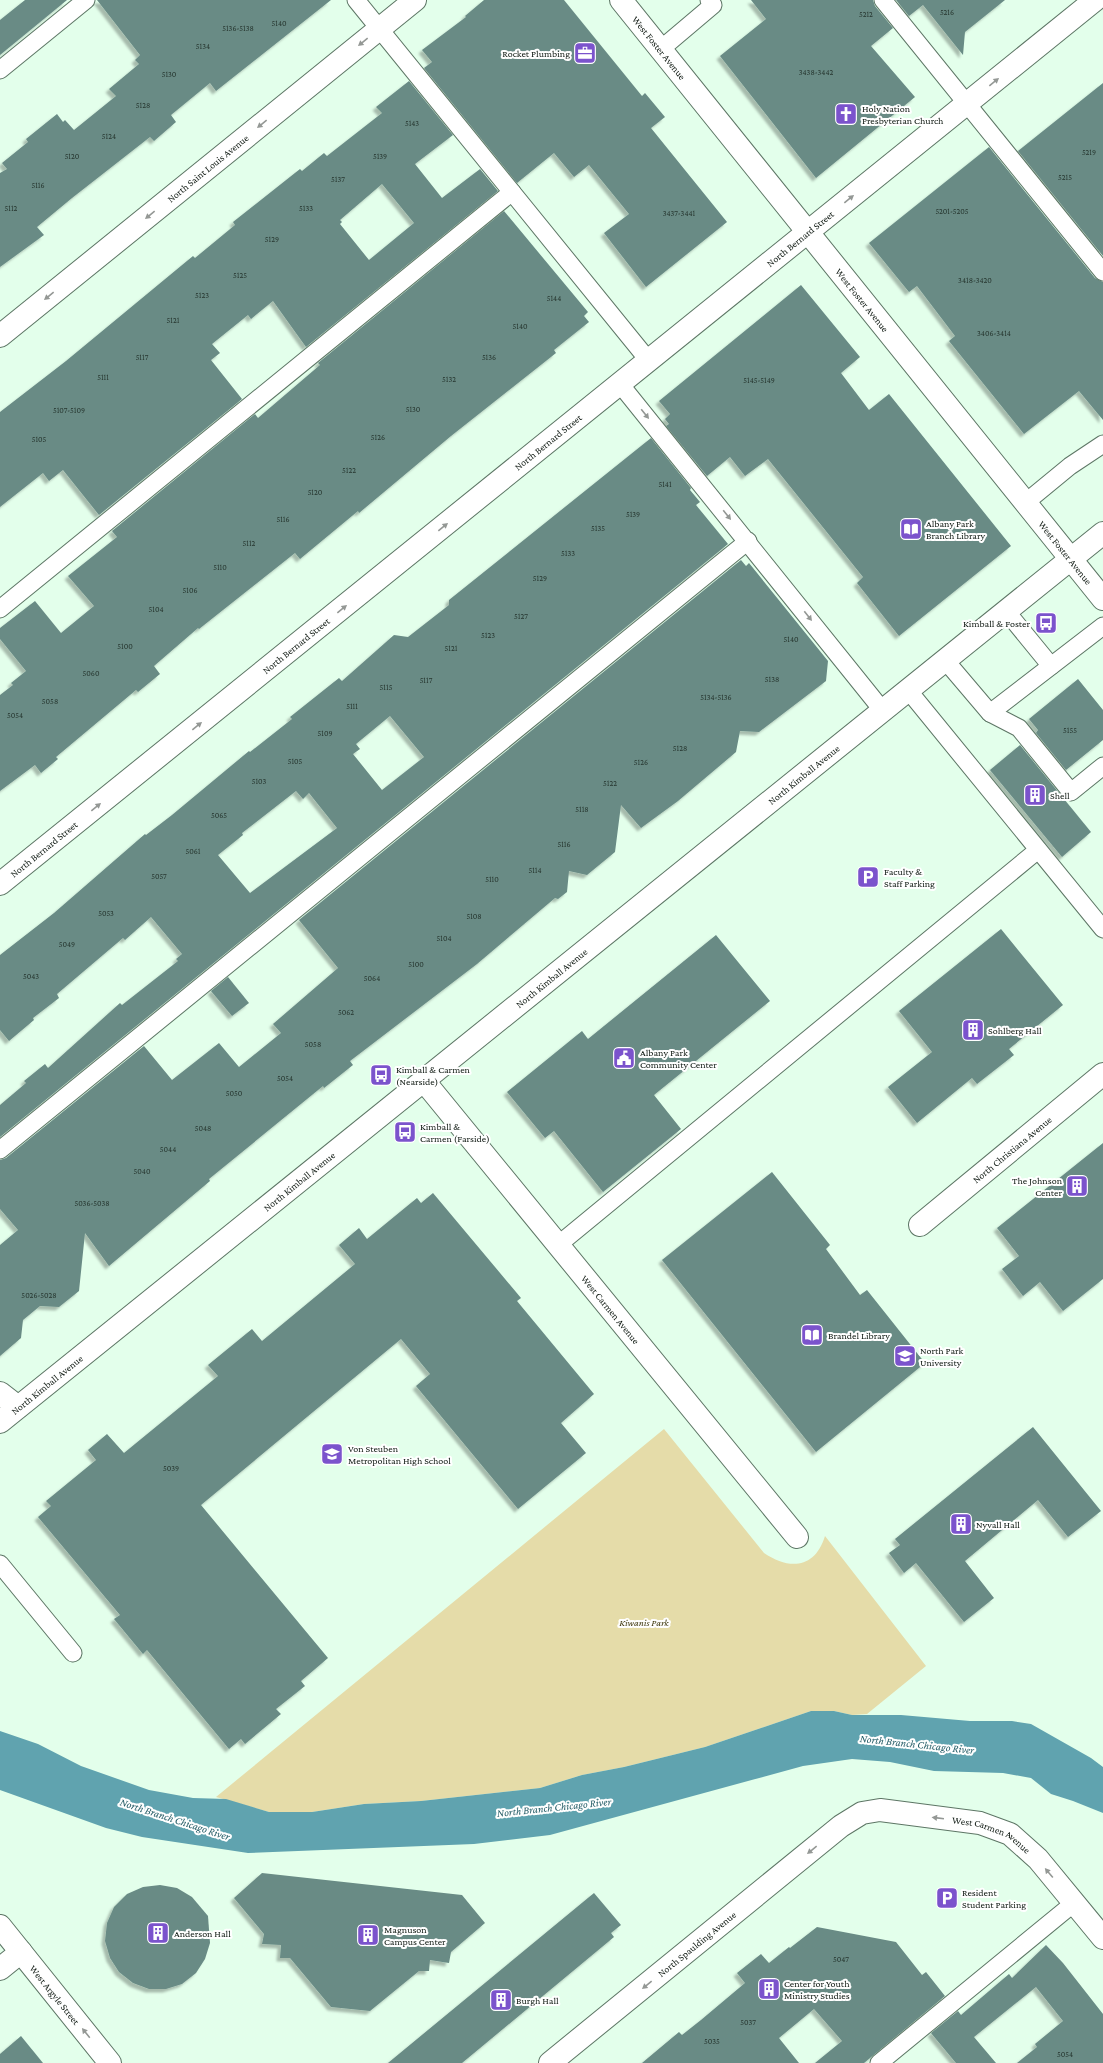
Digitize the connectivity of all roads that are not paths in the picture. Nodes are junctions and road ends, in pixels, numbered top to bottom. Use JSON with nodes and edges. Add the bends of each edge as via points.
{"nodes":[{"id":1,"x":86,"y":0,"type":"edge"},
{"id":2,"x":356,"y":0,"type":"edge"},
{"id":3,"x":415,"y":0,"type":"edge"},
{"id":4,"x":621,"y":0,"type":"edge"},
{"id":5,"x":709,"y":0,"type":"edge"},
{"id":6,"x":883,"y":0,"type":"edge"},
{"id":7,"x":1095,"y":0,"type":"edge"},
{"id":8,"x":379,"y":29,"type":"junction"},
{"id":9,"x":661,"y":49,"type":"junction"},
{"id":10,"x":0,"y":70,"type":"edge"},
{"id":11,"x":967,"y":104,"type":"junction"},
{"id":12,"x":512,"y":192,"type":"junction"},
{"id":13,"x":808,"y":232,"type":"junction"},
{"id":14,"x":1102,"y":270,"type":"edge"},
{"id":15,"x":0,"y":336,"type":"edge"},
{"id":16,"x":649,"y":361,"type":"junction"},
{"id":17,"x":620,"y":384,"type":"junction"},
{"id":18,"x":1103,"y":444,"type":"edge"},
{"id":19,"x":1025,"y":503,"type":"junction"},
{"id":20,"x":1103,"y":533,"type":"edge"},
{"id":21,"x":748,"y":541,"type":"junction"},
{"id":22,"x":1071,"y":559,"type":"junction"},
{"id":23,"x":1103,"y":599,"type":"edge"},
{"id":24,"x":0,"y":609,"type":"edge"},
{"id":25,"x":1006,"y":611,"type":"junction"},
{"id":26,"x":1103,"y":626,"type":"edge"},
{"id":27,"x":945,"y":660,"type":"junction"},
{"id":28,"x":1051,"y":666,"type":"junction"},
{"id":29,"x":908,"y":690,"type":"junction"},
{"id":30,"x":883,"y":711,"type":"junction"},
{"id":31,"x":990,"y":713,"type":"junction"},
{"id":32,"x":1103,"y":766,"type":"edge"},
{"id":33,"x":1038,"y":850,"type":"junction"},
{"id":34,"x":0,"y":884,"type":"edge"},
{"id":35,"x":1103,"y":929,"type":"edge"},
{"id":36,"x":1103,"y":1074,"type":"edge"},
{"id":37,"x":424,"y":1081,"type":"junction"},
{"id":38,"x":0,"y":1150,"type":"edge"},
{"id":39,"x":920,"y":1225,"type":"dead end"},
{"id":40,"x":558,"y":1245,"type":"junction"},
{"id":41,"x":0,"y":1393,"type":"edge"},
{"id":42,"x":18,"y":1408,"type":"junction"},
{"id":43,"x":0,"y":1422,"type":"edge"},
{"id":44,"x":797,"y":1537,"type":"dead end"},
{"id":45,"x":0,"y":1564,"type":"edge"},
{"id":46,"x":73,"y":1653,"type":"dead end"},
{"id":47,"x":843,"y":1825,"type":"joint"},
{"id":48,"x":1074,"y":1903,"type":"junction"},
{"id":49,"x":0,"y":1926,"type":"edge"},
{"id":50,"x":1103,"y":1938,"type":"edge"},
{"id":51,"x":21,"y":1952,"type":"junction"},
{"id":52,"x":0,"y":1969,"type":"edge"},
{"id":53,"x":110,"y":2063,"type":"edge"},
{"id":54,"x":550,"y":2063,"type":"edge"},
{"id":55,"x":879,"y":2063,"type":"edge"}],
"edges":[{"from":1,"to":10,"type":"lane"},
{"from":2,"to":8,"type":"lane"},
{"from":3,"to":8,"type":"street","name":"North Saint Louis Avenue"},
{"from":4,"to":9,"type":"street","name":"West Foster Avenue"},
{"from":5,"to":9,"type":"lane","via":[[713,5]]},
{"from":6,"to":11,"type":"lane"},
{"from":11,"to":7,"type":"street","name":"North Bernard Street","one_way":true},
{"from":8,"to":12,"type":"lane"},
{"from":8,"to":15,"type":"street","name":"North Saint Louis Avenue","one_way":true},
{"from":9,"to":13,"type":"street","name":"West Foster Avenue"},
{"from":13,"to":11,"type":"street","name":"North Bernard Street","one_way":true},
{"from":11,"to":14,"type":"lane"},
{"from":12,"to":16,"type":"lane"},
{"from":12,"to":24,"type":"lane"},
{"from":13,"to":16,"type":"street","name":"North Bernard Street"},
{"from":13,"to":19,"type":"street","name":"West Foster Avenue"},
{"from":16,"to":17,"type":"street","name":"North Bernard Street"},
{"from":17,"to":21,"type":"lane","one_way":true},
{"from":34,"to":17,"type":"street","name":"North Bernard Street","one_way":true},
{"from":18,"to":19,"type":"lane","via":[[1070,466]]},
{"from":19,"to":22,"type":"street","name":"West Foster Avenue"},
{"from":20,"to":22,"type":"street","name":"North Kimball Avenue"},
{"from":21,"to":30,"type":"lane","one_way":true},
{"from":21,"to":38,"type":"lane"},
{"from":22,"to":23,"type":"street","name":"West Foster Avenue"},
{"from":22,"to":25,"type":"street","name":"North Kimball Avenue"},
{"from":25,"to":27,"type":"street","name":"North Kimball Avenue"},
{"from":25,"to":28,"type":"lane"},
{"from":26,"to":28,"type":"lane"},
{"from":27,"to":29,"type":"street","name":"North Kimball Avenue"},
{"from":27,"to":31,"type":"lane"},
{"from":28,"to":31,"type":"lane"},
{"from":29,"to":30,"type":"street","name":"North Kimball Avenue"},
{"from":29,"to":33,"type":"lane"},
{"from":30,"to":37,"type":"street","name":"North Kimball Avenue"},
{"from":31,"to":32,"type":"lane","via":[[1019,728],[1071,792]]},
{"from":33,"to":35,"type":"lane"},
{"from":33,"to":40,"type":"lane"},
{"from":36,"to":39,"type":"street","name":"North Christiana Avenue"},
{"from":37,"to":40,"type":"street","name":"West Carmen Avenue"},
{"from":37,"to":42,"type":"street","name":"North Kimball Avenue"},
{"from":40,"to":44,"type":"street","name":"West Carmen Avenue"},
{"from":41,"to":42,"type":"street"},
{"from":42,"to":43,"type":"street","name":"North Kimball Avenue"},
{"from":45,"to":46,"type":"lane"},
{"from":48,"to":47,"type":"street","name":"West Carmen Avenue","one_way":true,"via":[[1038,1859],[1010,1834],[980,1823],[880,1810],[862,1813]]},
{"from":47,"to":54,"type":"street","name":"North Spaulding Avenue","one_way":true},
{"from":48,"to":50,"type":"street","name":"West Carmen Avenue"},
{"from":48,"to":55,"type":"lane"},
{"from":49,"to":51,"type":"street","name":"West Argyle Street"},
{"from":51,"to":52,"type":"street"},
{"from":53,"to":51,"type":"street","name":"West Argyle Street","one_way":true}]}
